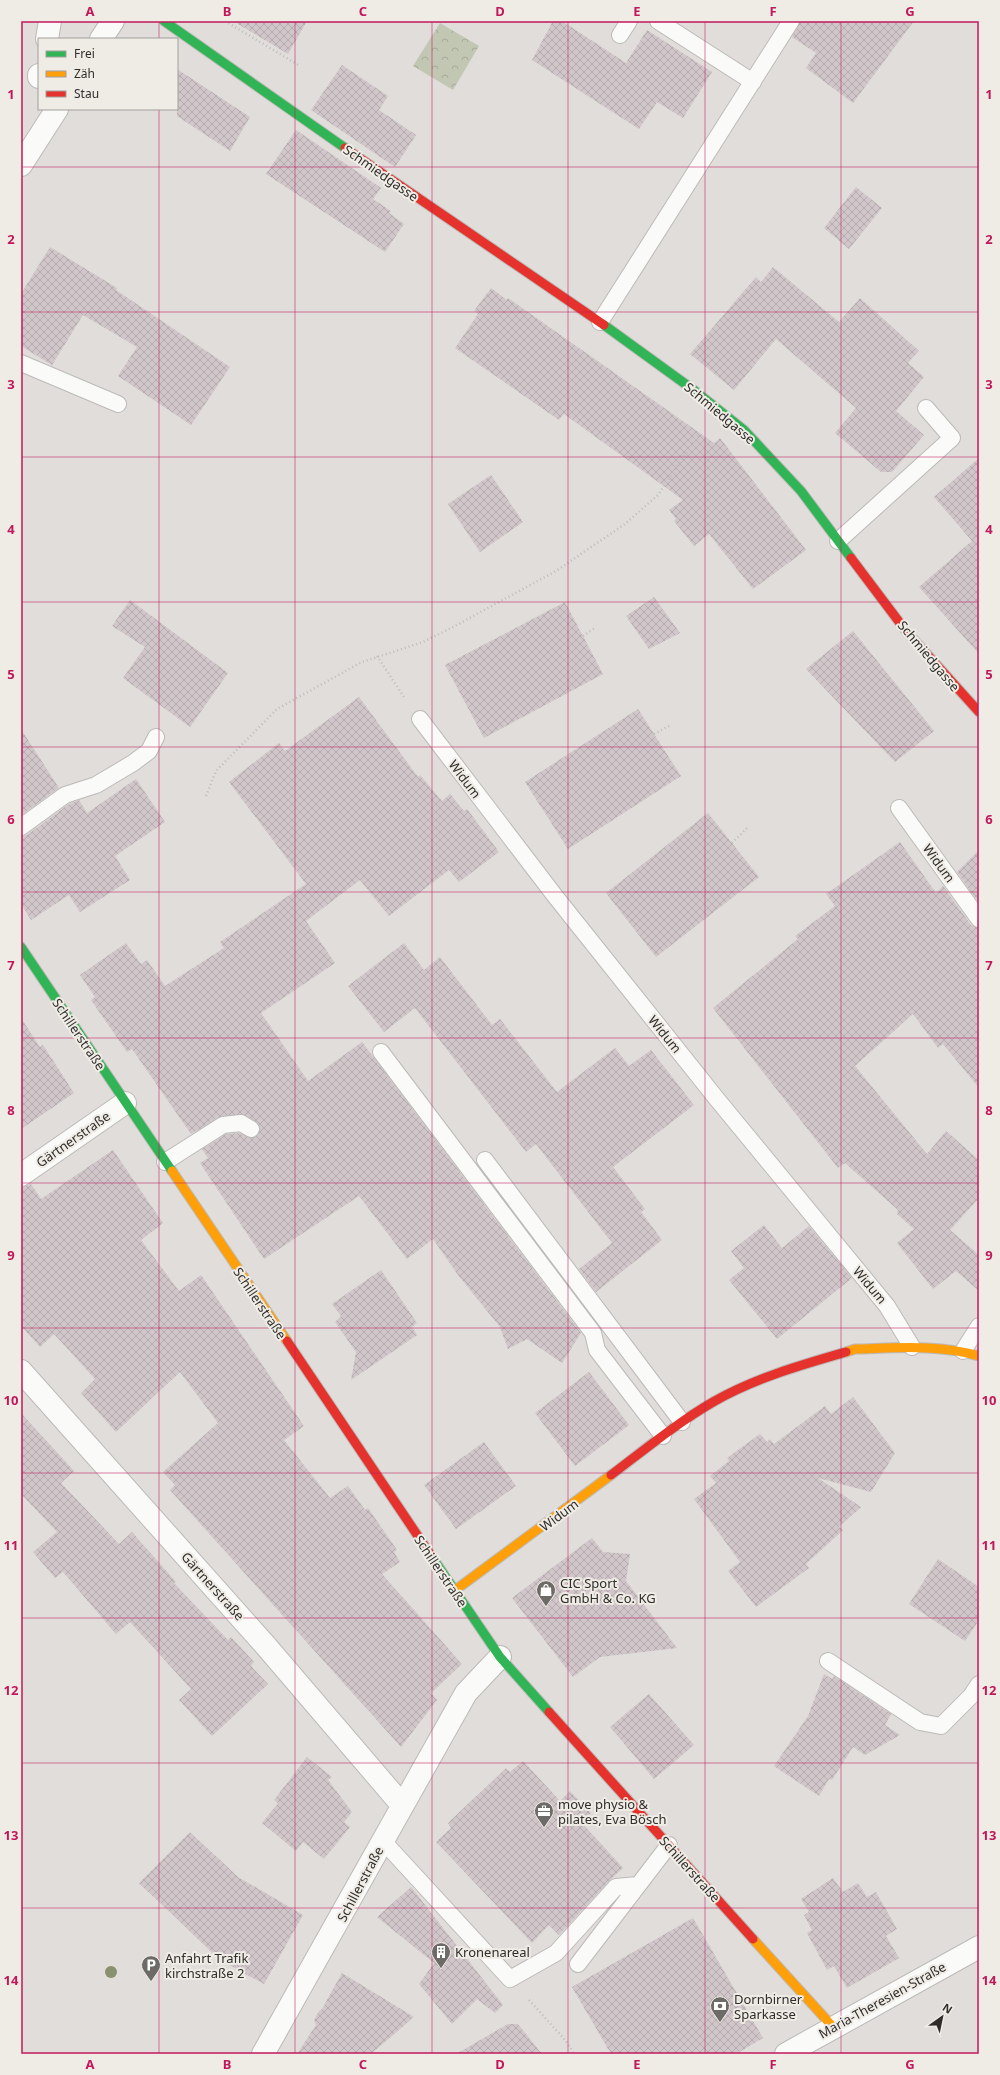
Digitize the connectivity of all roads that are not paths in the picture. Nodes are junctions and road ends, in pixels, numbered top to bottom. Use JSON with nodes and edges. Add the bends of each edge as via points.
{"nodes":[{"id":1,"x":50,"y":21,"type":"edge"},
{"id":2,"x":113,"y":21,"type":"edge"},
{"id":3,"x":164,"y":21,"type":"edge"},
{"id":4,"x":629,"y":21,"type":"edge"},
{"id":5,"x":658,"y":21,"type":"edge"},
{"id":6,"x":792,"y":21,"type":"edge"},
{"id":7,"x":620,"y":35,"type":"dead end"},
{"id":8,"x":47,"y":38,"type":"edge"},
{"id":9,"x":102,"y":38,"type":"edge"},
{"id":10,"x":753,"y":82,"type":"junction"},
{"id":11,"x":56,"y":110,"type":"edge"},
{"id":12,"x":21,"y":165,"type":"edge"},
{"id":13,"x":600,"y":322,"type":"junction"},
{"id":14,"x":21,"y":363,"type":"edge"},
{"id":15,"x":118,"y":404,"type":"dead end"},
{"id":16,"x":926,"y":408,"type":"dead end"},
{"id":17,"x":838,"y":541,"type":"junction"},
{"id":18,"x":979,"y":712,"type":"edge"},
{"id":19,"x":420,"y":719,"type":"road end"},
{"id":20,"x":156,"y":737,"type":"dead end"},
{"id":21,"x":899,"y":808,"type":"dead end"},
{"id":22,"x":21,"y":827,"type":"edge"},
{"id":23,"x":979,"y":919,"type":"edge"},
{"id":24,"x":21,"y":947,"type":"edge"},
{"id":25,"x":382,"y":1052,"type":"dead end"},
{"id":26,"x":125,"y":1103,"type":"junction"},
{"id":27,"x":251,"y":1129,"type":"dead end"},
{"id":28,"x":485,"y":1160,"type":"dead end"},
{"id":29,"x":165,"y":1162,"type":"junction"},
{"id":30,"x":21,"y":1175,"type":"edge"},
{"id":31,"x":979,"y":1326,"type":"edge"},
{"id":32,"x":912,"y":1347,"type":"junction"},
{"id":33,"x":963,"y":1351,"type":"junction"},
{"id":34,"x":979,"y":1356,"type":"edge"},
{"id":35,"x":21,"y":1371,"type":"edge"},
{"id":36,"x":682,"y":1422,"type":"junction"},
{"id":37,"x":663,"y":1436,"type":"junction"},
{"id":38,"x":454,"y":1591,"type":"junction"},
{"id":39,"x":500,"y":1657,"type":"junction"},
{"id":40,"x":828,"y":1661,"type":"dead end"},
{"id":41,"x":979,"y":1684,"type":"edge"},
{"id":42,"x":402,"y":1805,"type":"junction"},
{"id":43,"x":383,"y":1841,"type":"junction"},
{"id":44,"x":669,"y":1845,"type":"junction"},
{"id":45,"x":638,"y":1885,"type":"junction"},
{"id":46,"x":979,"y":1947,"type":"edge"},
{"id":47,"x":578,"y":1964,"type":"dead end"},
{"id":48,"x":834,"y":2027,"type":"junction"},
{"id":49,"x":264,"y":2054,"type":"edge"},
{"id":50,"x":786,"y":2054,"type":"edge"}],
"edges":[{"from":1,"to":8,"type":"street"},
{"from":2,"to":9,"type":"street"},
{"from":3,"to":13,"type":"street","name":"Schmiedgasse","via":[[277,102]]},
{"from":4,"to":7,"type":"lane"},
{"from":5,"to":10,"type":"lane"},
{"from":6,"to":10,"type":"lane"},
{"from":10,"to":13,"type":"lane"},
{"from":11,"to":12,"type":"street"},
{"from":13,"to":17,"type":"street","name":"Schmiedgasse","via":[[744,430],[801,491]]},
{"from":14,"to":15,"type":"lane"},
{"from":16,"to":17,"type":"lane","via":[[952,438]]},
{"from":17,"to":18,"type":"street","name":"Schmiedgasse","via":[[906,630]]},
{"from":19,"to":32,"type":"lane","name":"Widum","via":[[609,963],[887,1306]]},
{"from":20,"to":22,"type":"lane","via":[[149,751],[133,763],[96,785],[65,795]]},
{"from":21,"to":23,"type":"lane","name":"Widum"},
{"from":24,"to":26,"type":"street","name":"Schillerstraße"},
{"from":25,"to":37,"type":"lane","via":[[593,1333],[597,1350]]},
{"from":26,"to":29,"type":"street","name":"Schillerstraße"},
{"from":26,"to":30,"type":"street","name":"Gärtnerstraße"},
{"from":27,"to":29,"type":"lane","via":[[241,1124],[223,1125]]},
{"from":28,"to":36,"type":"lane"},
{"from":29,"to":38,"type":"street","name":"Schillerstraße"},
{"from":31,"to":33,"type":"lane"},
{"from":32,"to":33,"type":"street","name":"Widum"},
{"from":32,"to":36,"type":"street","name":"Widum","via":[[855,1349],[775,1373],[713,1402]]},
{"from":33,"to":34,"type":"street","name":"Widum"},
{"from":35,"to":42,"type":"street","name":"Gärtnerstraße","via":[[266,1646]]},
{"from":36,"to":37,"type":"street","name":"Widum"},
{"from":37,"to":38,"type":"street","name":"Widum"},
{"from":38,"to":39,"type":"street","name":"Schillerstraße"},
{"from":39,"to":42,"type":"street","name":"Schillerstraße","via":[[466,1693]]},
{"from":39,"to":44,"type":"street","name":"Schillerstraße"},
{"from":40,"to":41,"type":"lane","via":[[920,1722],[941,1726],[971,1696]]},
{"from":42,"to":43,"type":"street","name":"Schillerstraße"},
{"from":43,"to":45,"type":"lane","via":[[510,1979],[556,1953],[616,1887]]},
{"from":43,"to":49,"type":"street","name":"Schillerstraße"},
{"from":44,"to":45,"type":"lane"},
{"from":44,"to":48,"type":"street","name":"Schillerstraße"},
{"from":45,"to":47,"type":"lane"},
{"from":46,"to":48,"type":"street","name":"Maria-Theresien-Straße"},
{"from":48,"to":50,"type":"street","name":"Maria-Theresien-Straße"}]}
